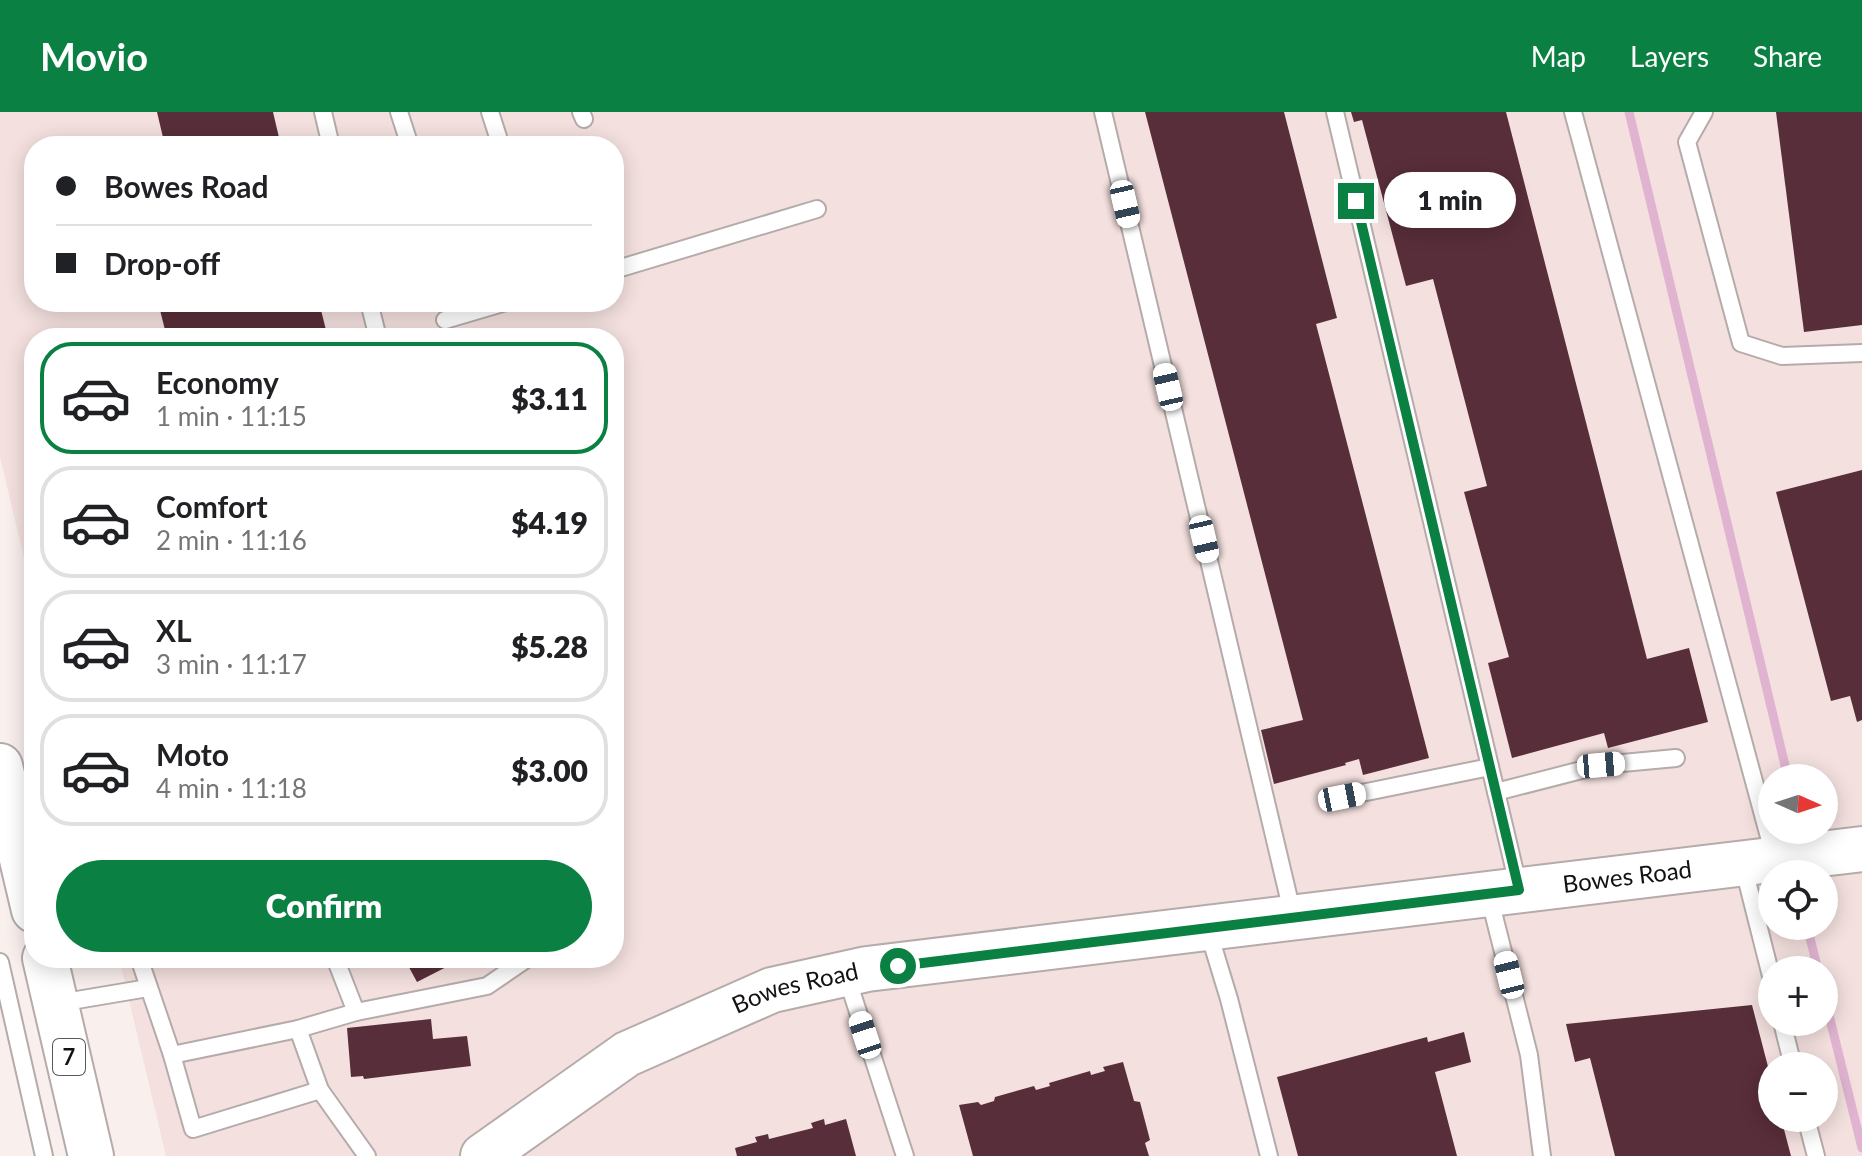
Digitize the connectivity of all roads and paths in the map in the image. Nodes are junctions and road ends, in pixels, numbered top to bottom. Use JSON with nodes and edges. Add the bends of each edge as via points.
{"nodes":[{"id":1,"x":323,"y":112,"type":"edge"},
{"id":2,"x":399,"y":112,"type":"edge"},
{"id":3,"x":490,"y":112,"type":"edge"},
{"id":4,"x":1103,"y":112,"type":"edge"},
{"id":5,"x":1335,"y":112,"type":"edge"},
{"id":6,"x":1573,"y":112,"type":"edge"},
{"id":7,"x":1704,"y":112,"type":"edge"},
{"id":8,"x":329,"y":136,"type":"edge"},
{"id":9,"x":407,"y":136,"type":"edge"},
{"id":10,"x":498,"y":136,"type":"edge"},
{"id":11,"x":817,"y":209,"type":"dead end"},
{"id":12,"x":624,"y":267,"type":"edge"},
{"id":13,"x":472,"y":312,"type":"edge"},
{"id":14,"x":445,"y":320,"type":"dead end"},
{"id":15,"x":1862,"y":353,"type":"edge"},
{"id":16,"x":1676,"y":758,"type":"dead end"},
{"id":17,"x":0,"y":766,"type":"edge"},
{"id":18,"x":1490,"y":767,"type":"junction"},
{"id":19,"x":1496,"y":792,"type":"junction"},
{"id":20,"x":1342,"y":797,"type":"dead end"},
{"id":21,"x":1862,"y":849,"type":"edge"},
{"id":22,"x":1759,"y":860,"type":"edge"},
{"id":23,"x":1768,"y":860,"type":"edge"},
{"id":24,"x":1758,"y":861,"type":"edge"},
{"id":25,"x":24,"y":868,"type":"edge"},
{"id":26,"x":1504,"y":892,"type":"junction"},
{"id":27,"x":1293,"y":918,"type":"junction"},
{"id":28,"x":1207,"y":928,"type":"junction"},
{"id":29,"x":0,"y":962,"type":"edge"},
{"id":30,"x":47,"y":968,"type":"edge"},
{"id":31,"x":142,"y":968,"type":"edge"},
{"id":32,"x":339,"y":968,"type":"edge"},
{"id":33,"x":513,"y":968,"type":"edge"},
{"id":34,"x":845,"y":974,"type":"junction"},
{"id":35,"x":148,"y":988,"type":"junction"},
{"id":36,"x":56,"y":1004,"type":"junction"},
{"id":37,"x":356,"y":1012,"type":"junction"},
{"id":38,"x":298,"y":1029,"type":"junction"},
{"id":39,"x":172,"y":1055,"type":"junction"},
{"id":40,"x":320,"y":1090,"type":"junction"},
{"id":41,"x":1810,"y":1132,"type":"edge"},
{"id":42,"x":44,"y":1156,"type":"edge"},
{"id":43,"x":91,"y":1156,"type":"edge"},
{"id":44,"x":367,"y":1156,"type":"edge"},
{"id":45,"x":483,"y":1156,"type":"edge"},
{"id":46,"x":905,"y":1156,"type":"edge"},
{"id":47,"x":1269,"y":1156,"type":"edge"},
{"id":48,"x":1542,"y":1156,"type":"edge"},
{"id":49,"x":1816,"y":1156,"type":"edge"}],
"edges":[{"from":1,"to":8,"type":"lane"},
{"from":2,"to":9,"type":"lane"},
{"from":3,"to":10,"type":"lane"},
{"from":4,"to":27,"type":"lane"},
{"from":5,"to":18,"type":"lane"},
{"from":6,"to":22,"type":"lane"},
{"from":7,"to":15,"type":"lane","via":[[1687,142],[1741,343],[1782,356]]},
{"from":11,"to":12,"type":"lane"},
{"from":13,"to":14,"type":"lane"},
{"from":16,"to":19,"type":"lane","via":[[1601,765]]},
{"from":17,"to":25,"type":"street"},
{"from":18,"to":19,"type":"lane"},
{"from":18,"to":20,"type":"lane"},
{"from":19,"to":26,"type":"lane"},
{"from":21,"to":23,"type":"street","name":"Bowes Road"},
{"from":24,"to":26,"type":"street","name":"Bowes Road"},
{"from":26,"to":27,"type":"street","name":"Bowes Road"},
{"from":26,"to":48,"type":"lane"},
{"from":27,"to":28,"type":"street","name":"Bowes Road"},
{"from":28,"to":34,"type":"street","name":"Bowes Road"},
{"from":28,"to":47,"type":"lane"},
{"from":29,"to":42,"type":"lane"},
{"from":30,"to":36,"type":"street","number":"7"},
{"from":31,"to":35,"type":"lane"},
{"from":32,"to":37,"type":"lane"},
{"from":33,"to":37,"type":"lane","via":[[487,986]]},
{"from":34,"to":45,"type":"street","name":"Bowes Road","via":[[772,990],[627,1054]]},
{"from":34,"to":46,"type":"lane"},
{"from":35,"to":36,"type":"lane"},
{"from":35,"to":39,"type":"lane"},
{"from":36,"to":43,"type":"street","number":"7"},
{"from":37,"to":38,"type":"lane"},
{"from":38,"to":39,"type":"lane"},
{"from":38,"to":40,"type":"lane"},
{"from":39,"to":40,"type":"lane","via":[[193,1129]]},
{"from":40,"to":44,"type":"lane"},
{"from":41,"to":49,"type":"lane"}]}
